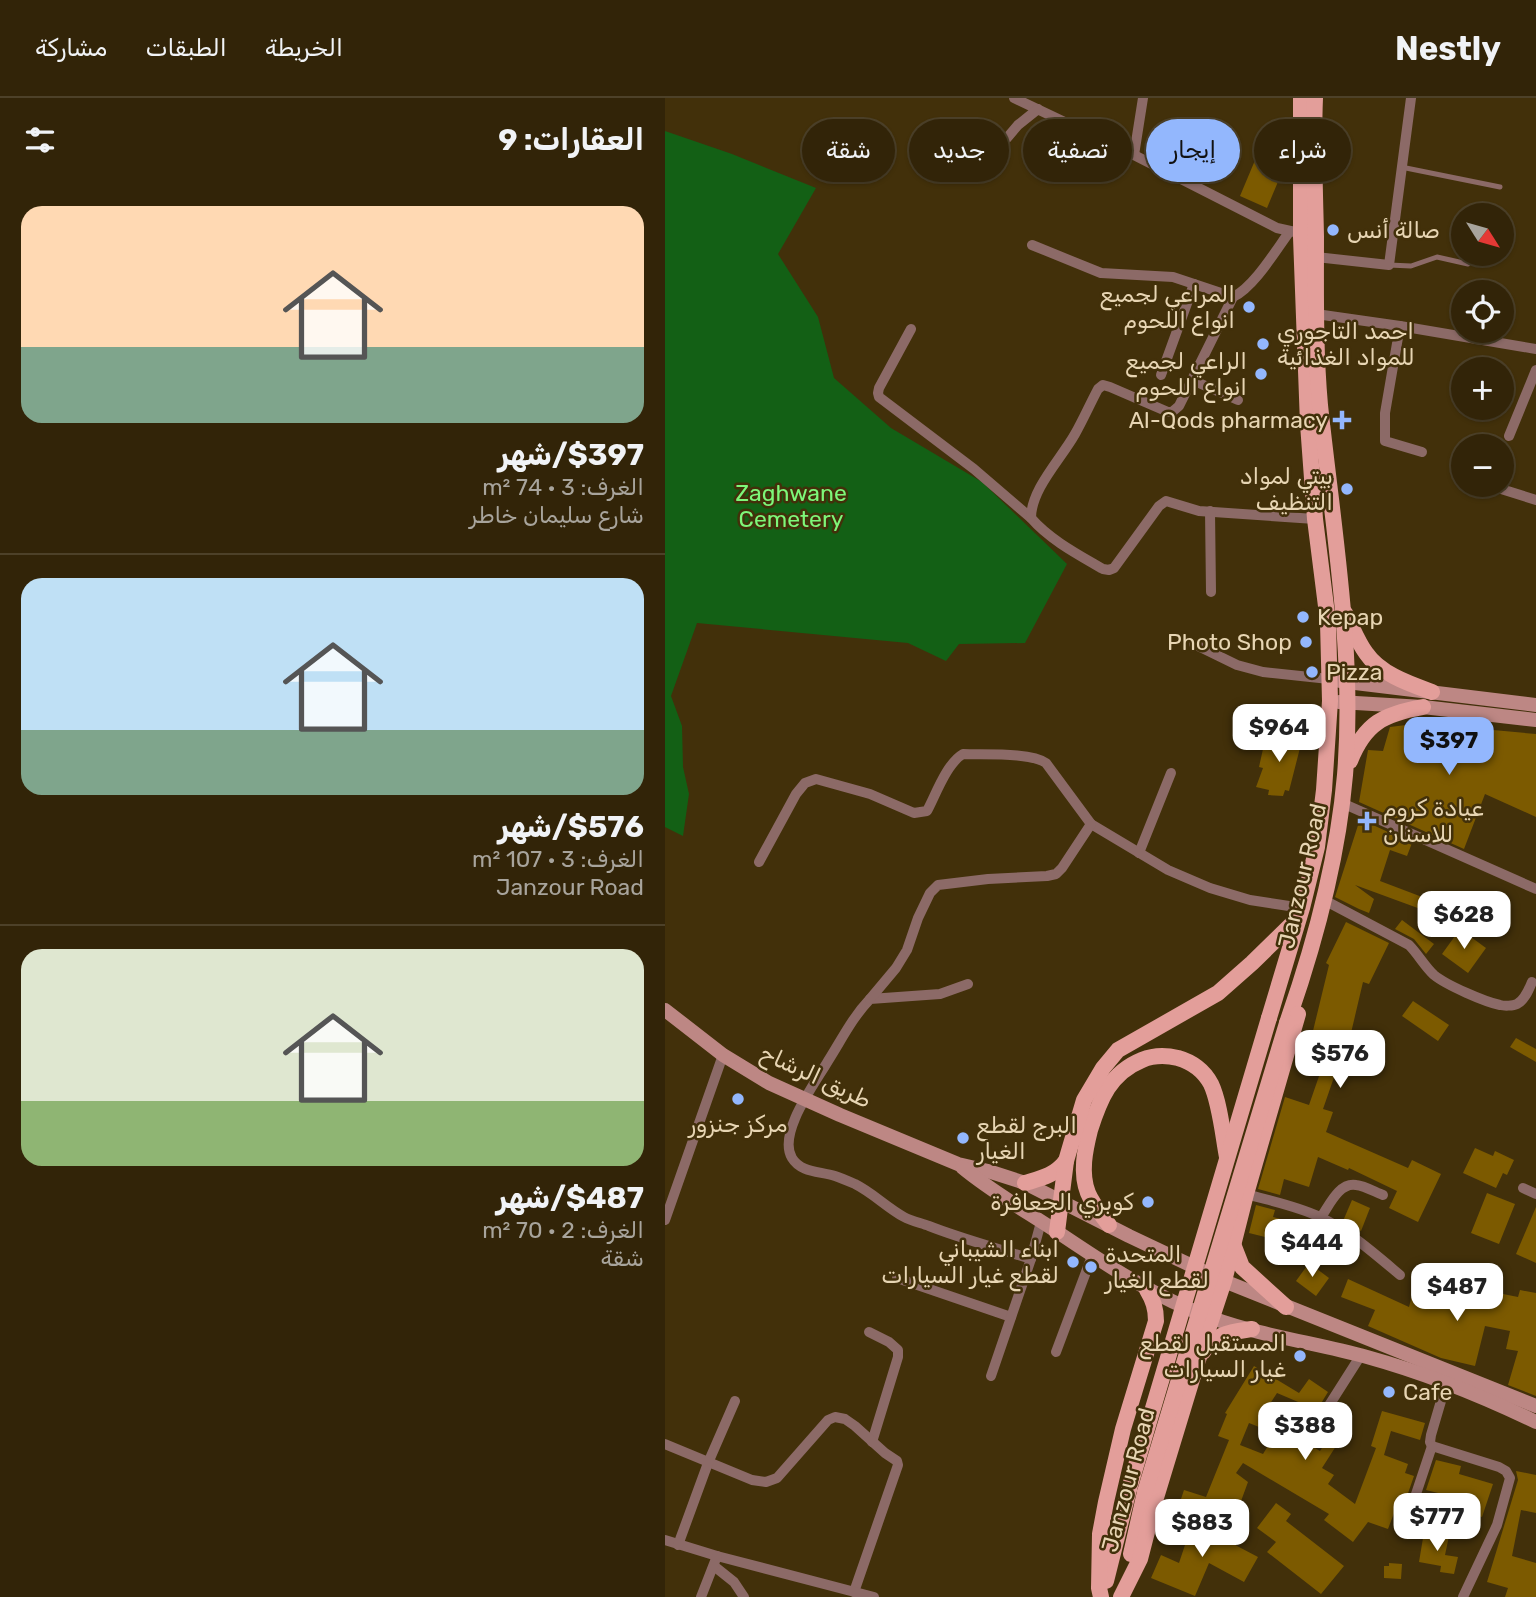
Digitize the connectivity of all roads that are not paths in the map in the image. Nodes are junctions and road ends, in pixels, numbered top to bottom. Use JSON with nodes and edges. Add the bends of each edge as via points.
{"nodes":[{"id":1,"x":1014,"y":98,"type":"edge"},
{"id":2,"x":1143,"y":98,"type":"edge"},
{"id":3,"x":1301,"y":98,"type":"edge"},
{"id":4,"x":1315,"y":98,"type":"edge"},
{"id":5,"x":1409,"y":98,"type":"edge"},
{"id":6,"x":1038,"y":109,"type":"junction"},
{"id":7,"x":1009,"y":136,"type":"edge"},
{"id":8,"x":1133,"y":155,"type":"junction"},
{"id":9,"x":1401,"y":167,"type":"junction"},
{"id":10,"x":1500,"y":187,"type":"dead end"},
{"id":11,"x":1295,"y":232,"type":"junction"},
{"id":12,"x":1032,"y":245,"type":"dead end"},
{"id":13,"x":1316,"y":257,"type":"junction"},
{"id":14,"x":1451,"y":259,"type":"edge"},
{"id":15,"x":1389,"y":265,"type":"junction"},
{"id":16,"x":1194,"y":284,"type":"junction"},
{"id":17,"x":1233,"y":297,"type":"junction"},
{"id":18,"x":1316,"y":314,"type":"junction"},
{"id":19,"x":1400,"y":326,"type":"junction"},
{"id":20,"x":911,"y":329,"type":"dead end"},
{"id":21,"x":1536,"y":349,"type":"edge"},
{"id":22,"x":1536,"y":370,"type":"edge"},
{"id":23,"x":1161,"y":375,"type":"dead end"},
{"id":24,"x":1192,"y":380,"type":"junction"},
{"id":25,"x":1238,"y":400,"type":"dead end"},
{"id":26,"x":1510,"y":434,"type":"edge"},
{"id":27,"x":1422,"y":452,"type":"dead end"},
{"id":28,"x":1514,"y":493,"type":"edge"},
{"id":29,"x":1536,"y":500,"type":"edge"},
{"id":30,"x":1210,"y":511,"type":"junction"},
{"id":31,"x":1031,"y":519,"type":"junction"},
{"id":32,"x":1315,"y":519,"type":"junction"},
{"id":33,"x":1211,"y":592,"type":"dead end"},
{"id":34,"x":1342,"y":608,"type":"junction"},
{"id":35,"x":1194,"y":644,"type":"dead end"},
{"id":36,"x":1329,"y":679,"type":"junction"},
{"id":37,"x":1346,"y":682,"type":"junction"},
{"id":38,"x":1433,"y":692,"type":"junction"},
{"id":39,"x":1330,"y":701,"type":"junction"},
{"id":40,"x":1347,"y":704,"type":"junction"},
{"id":41,"x":1536,"y":705,"type":"edge"},
{"id":42,"x":1423,"y":707,"type":"junction"},
{"id":43,"x":1536,"y":720,"type":"edge"},
{"id":44,"x":1171,"y":773,"type":"dead end"},
{"id":45,"x":1345,"y":773,"type":"junction"},
{"id":46,"x":1342,"y":803,"type":"junction"},
{"id":47,"x":1091,"y":824,"type":"junction"},
{"id":48,"x":1139,"y":853,"type":"junction"},
{"id":49,"x":759,"y":862,"type":"dead end"},
{"id":50,"x":1536,"y":889,"type":"edge"},
{"id":51,"x":1324,"y":900,"type":"junction"},
{"id":52,"x":1301,"y":913,"type":"junction"},
{"id":53,"x":1311,"y":946,"type":"junction"},
{"id":54,"x":1532,"y":982,"type":"dead end"},
{"id":55,"x":968,"y":984,"type":"dead end"},
{"id":56,"x":870,"y":999,"type":"junction"},
{"id":57,"x":665,"y":1010,"type":"edge"},
{"id":58,"x":723,"y":1055,"type":"junction"},
{"id":59,"x":804,"y":1098,"type":"junction"},
{"id":60,"x":1227,"y":1157,"type":"junction"},
{"id":61,"x":1066,"y":1161,"type":"junction"},
{"id":62,"x":958,"y":1164,"type":"junction"},
{"id":63,"x":1025,"y":1183,"type":"junction"},
{"id":64,"x":1523,"y":1188,"type":"dead end"},
{"id":65,"x":1246,"y":1194,"type":"junction"},
{"id":66,"x":1536,"y":1194,"type":"edge"},
{"id":67,"x":1383,"y":1195,"type":"dead end"},
{"id":68,"x":1061,"y":1201,"type":"junction"},
{"id":69,"x":1321,"y":1217,"type":"junction"},
{"id":70,"x":665,"y":1220,"type":"edge"},
{"id":71,"x":1041,"y":1222,"type":"junction"},
{"id":72,"x":1109,"y":1225,"type":"junction"},
{"id":73,"x":1058,"y":1232,"type":"junction"},
{"id":74,"x":1233,"y":1244,"type":"junction"},
{"id":75,"x":1092,"y":1256,"type":"junction"},
{"id":76,"x":1031,"y":1259,"type":"junction"},
{"id":77,"x":1400,"y":1275,"type":"dead end"},
{"id":78,"x":897,"y":1279,"type":"dead end"},
{"id":79,"x":1224,"y":1281,"type":"junction"},
{"id":80,"x":1147,"y":1290,"type":"junction"},
{"id":81,"x":1286,"y":1307,"type":"junction"},
{"id":82,"x":1010,"y":1317,"type":"junction"},
{"id":83,"x":1212,"y":1318,"type":"junction"},
{"id":84,"x":1252,"y":1329,"type":"junction"},
{"id":85,"x":869,"y":1332,"type":"dead end"},
{"id":86,"x":1056,"y":1352,"type":"dead end"},
{"id":87,"x":1361,"y":1355,"type":"junction"},
{"id":88,"x":1197,"y":1363,"type":"junction"},
{"id":89,"x":991,"y":1376,"type":"dead end"},
{"id":90,"x":1446,"y":1384,"type":"junction"},
{"id":91,"x":735,"y":1401,"type":"dead end"},
{"id":92,"x":1536,"y":1406,"type":"edge"},
{"id":93,"x":1536,"y":1422,"type":"edge"},
{"id":94,"x":1314,"y":1429,"type":"dead end"},
{"id":95,"x":872,"y":1442,"type":"junction"},
{"id":96,"x":665,"y":1444,"type":"edge"},
{"id":97,"x":1432,"y":1446,"type":"junction"},
{"id":98,"x":708,"y":1463,"type":"junction"},
{"id":99,"x":1137,"y":1491,"type":"junction"},
{"id":100,"x":1403,"y":1533,"type":"dead end"},
{"id":101,"x":665,"y":1540,"type":"edge"},
{"id":102,"x":678,"y":1545,"type":"junction"},
{"id":103,"x":716,"y":1561,"type":"junction"},
{"id":104,"x":854,"y":1592,"type":"junction"},
{"id":105,"x":701,"y":1597,"type":"edge"},
{"id":106,"x":744,"y":1597,"type":"edge"},
{"id":107,"x":874,"y":1597,"type":"edge"},
{"id":108,"x":1102,"y":1597,"type":"edge"},
{"id":109,"x":1121,"y":1597,"type":"edge"},
{"id":110,"x":1463,"y":1597,"type":"edge"}],
"edges":[{"from":1,"to":6,"type":"street"},
{"from":2,"to":8,"type":"street"},
{"from":3,"to":11,"type":"main road","name":"Janzour Road"},
{"from":4,"to":13,"type":"main road","name":"Janzour Road"},
{"from":5,"to":9,"type":"street"},
{"from":6,"to":7,"type":"street"},
{"from":6,"to":8,"type":"street"},
{"from":8,"to":11,"type":"street","via":[[1277,228]]},
{"from":9,"to":10,"type":"lane"},
{"from":9,"to":15,"type":"street"},
{"from":11,"to":17,"type":"street","via":[[1245,290]]},
{"from":11,"to":32,"type":"main road","name":"Janzour Road"},
{"from":12,"to":16,"type":"street","via":[[1101,273],[1173,277]]},
{"from":13,"to":15,"type":"street"},
{"from":13,"to":18,"type":"main road","name":"Janzour Road"},
{"from":14,"to":15,"type":"lane"},
{"from":16,"to":17,"type":"street"},
{"from":16,"to":23,"type":"street"},
{"from":17,"to":24,"type":"street"},
{"from":18,"to":19,"type":"street"},
{"from":18,"to":34,"type":"main road","name":"Janzour Road","via":[[1320,401]]},
{"from":19,"to":21,"type":"street"},
{"from":19,"to":27,"type":"street","via":[[1384,435],[1385,440]]},
{"from":20,"to":31,"type":"street","via":[[879,388],[879,397]]},
{"from":22,"to":26,"type":"street"},
{"from":24,"to":25,"type":"street"},
{"from":24,"to":31,"type":"street","via":[[1172,412],[1100,387],[1043,484]]},
{"from":28,"to":29,"type":"street"},
{"from":30,"to":31,"type":"street","via":[[1163,502],[1109,570],[1067,548]]},
{"from":30,"to":32,"type":"street"},
{"from":30,"to":33,"type":"street"},
{"from":32,"to":36,"type":"main road","name":"Janzour Road","via":[[1328,622]]},
{"from":34,"to":37,"type":"main road","name":"Janzour Road"},
{"from":34,"to":38,"type":"main road","via":[[1376,664],[1406,683]]},
{"from":35,"to":36,"type":"street","via":[[1263,672]]},
{"from":36,"to":37,"type":"main road"},
{"from":36,"to":39,"type":"main road","name":"Janzour Road"},
{"from":37,"to":38,"type":"main road"},
{"from":37,"to":40,"type":"main road","name":"Janzour Road"},
{"from":38,"to":41,"type":"main road"},
{"from":39,"to":40,"type":"main road"},
{"from":39,"to":52,"type":"main road","name":"Janzour Road","via":[[1318,836]]},
{"from":40,"to":42,"type":"main road"},
{"from":40,"to":45,"type":"main road","name":"Janzour Road"},
{"from":42,"to":43,"type":"main road"},
{"from":42,"to":45,"type":"main road","via":[[1397,712],[1372,727],[1357,743]]},
{"from":44,"to":48,"type":"street"},
{"from":45,"to":46,"type":"main road","name":"Janzour Road"},
{"from":46,"to":50,"type":"street"},
{"from":46,"to":51,"type":"main road","name":"Janzour Road"},
{"from":47,"to":48,"type":"street"},
{"from":47,"to":49,"type":"street","via":[[1039,758],[963,754],[922,813],[816,779],[805,783]]},
{"from":47,"to":56,"type":"street","via":[[1056,874],[938,886],[930,893],[907,950]]},
{"from":48,"to":52,"type":"street","via":[[1210,888]]},
{"from":51,"to":53,"type":"main road","name":"Janzour Road"},
{"from":51,"to":54,"type":"street","via":[[1409,945],[1432,973],[1481,999],[1502,1006],[1517,1004]]},
{"from":52,"to":60,"type":"main road","name":"Janzour Road","bridge":true},
{"from":52,"to":61,"type":"main road","via":[[1218,993],[1118,1050],[1084,1100]]},
{"from":53,"to":65,"type":"main road","via":[[1297,1017]]},
{"from":53,"to":99,"type":"main road","name":"Janzour Road","bridge":true},
{"from":55,"to":56,"type":"street","via":[[940,994]]},
{"from":56,"to":59,"type":"street","via":[[845,1030]]},
{"from":57,"to":58,"type":"main road","name":"طريق الرشاح"},
{"from":58,"to":59,"type":"main road","name":"طريق الرشاح"},
{"from":58,"to":70,"type":"street"},
{"from":59,"to":62,"type":"main road","name":"طريق الرشاح"},
{"from":59,"to":76,"type":"street","via":[[788,1138],[788,1150],[797,1164],[854,1184],[904,1217]]},
{"from":60,"to":72,"type":"main road","via":[[1211,1084],[1203,1072],[1172,1056],[1153,1055],[1129,1065],[1108,1086],[1095,1114],[1084,1161],[1089,1195]]},
{"from":60,"to":99,"type":"main road","name":"Janzour Road","bridge":true},
{"from":61,"to":63,"type":"main road","via":[[1046,1178]]},
{"from":61,"to":68,"type":"main road"},
{"from":62,"to":63,"type":"main road"},
{"from":62,"to":71,"type":"main road"},
{"from":63,"to":68,"type":"main road"},
{"from":64,"to":66,"type":"street"},
{"from":65,"to":69,"type":"street"},
{"from":65,"to":74,"type":"main road"},
{"from":67,"to":69,"type":"street","via":[[1348,1185]]},
{"from":68,"to":72,"type":"main road"},
{"from":68,"to":73,"type":"main road"},
{"from":69,"to":77,"type":"street"},
{"from":71,"to":73,"type":"main road"},
{"from":71,"to":76,"type":"street"},
{"from":72,"to":79,"type":"main road"},
{"from":73,"to":75,"type":"main road"},
{"from":74,"to":79,"type":"main road"},
{"from":74,"to":81,"type":"main road","via":[[1242,1267]]},
{"from":75,"to":80,"type":"main road"},
{"from":75,"to":86,"type":"street"},
{"from":76,"to":82,"type":"street"},
{"from":78,"to":82,"type":"street"},
{"from":79,"to":81,"type":"main road"},
{"from":79,"to":83,"type":"main road"},
{"from":80,"to":83,"type":"main road"},
{"from":80,"to":108,"type":"main road","via":[[1156,1321],[1106,1502],[1100,1534]]},
{"from":81,"to":92,"type":"main road"},
{"from":82,"to":89,"type":"street"},
{"from":83,"to":84,"type":"main road"},
{"from":83,"to":88,"type":"main road"},
{"from":84,"to":87,"type":"main road"},
{"from":84,"to":88,"type":"main road","via":[[1218,1336]]},
{"from":85,"to":95,"type":"street","via":[[898,1350]]},
{"from":87,"to":90,"type":"main road"},
{"from":87,"to":94,"type":"street"},
{"from":88,"to":109,"type":"main road","via":[[1140,1559]]},
{"from":90,"to":93,"type":"main road"},
{"from":90,"to":97,"type":"street"},
{"from":91,"to":98,"type":"street"},
{"from":95,"to":98,"type":"street","via":[[845,1419],[835,1417],[777,1478],[766,1482]]},
{"from":95,"to":104,"type":"street","via":[[898,1465]]},
{"from":96,"to":98,"type":"street"},
{"from":97,"to":100,"type":"street"},
{"from":97,"to":110,"type":"street","via":[[1499,1467],[1510,1478],[1496,1525]]},
{"from":98,"to":102,"type":"street"},
{"from":99,"to":108,"type":"main road","name":"Janzour Road"},
{"from":99,"to":109,"type":"main road","name":"Janzour Road"},
{"from":101,"to":102,"type":"street"},
{"from":102,"to":103,"type":"street"},
{"from":103,"to":104,"type":"street"},
{"from":103,"to":105,"type":"street"},
{"from":103,"to":106,"type":"street"},
{"from":104,"to":107,"type":"street"}]}
